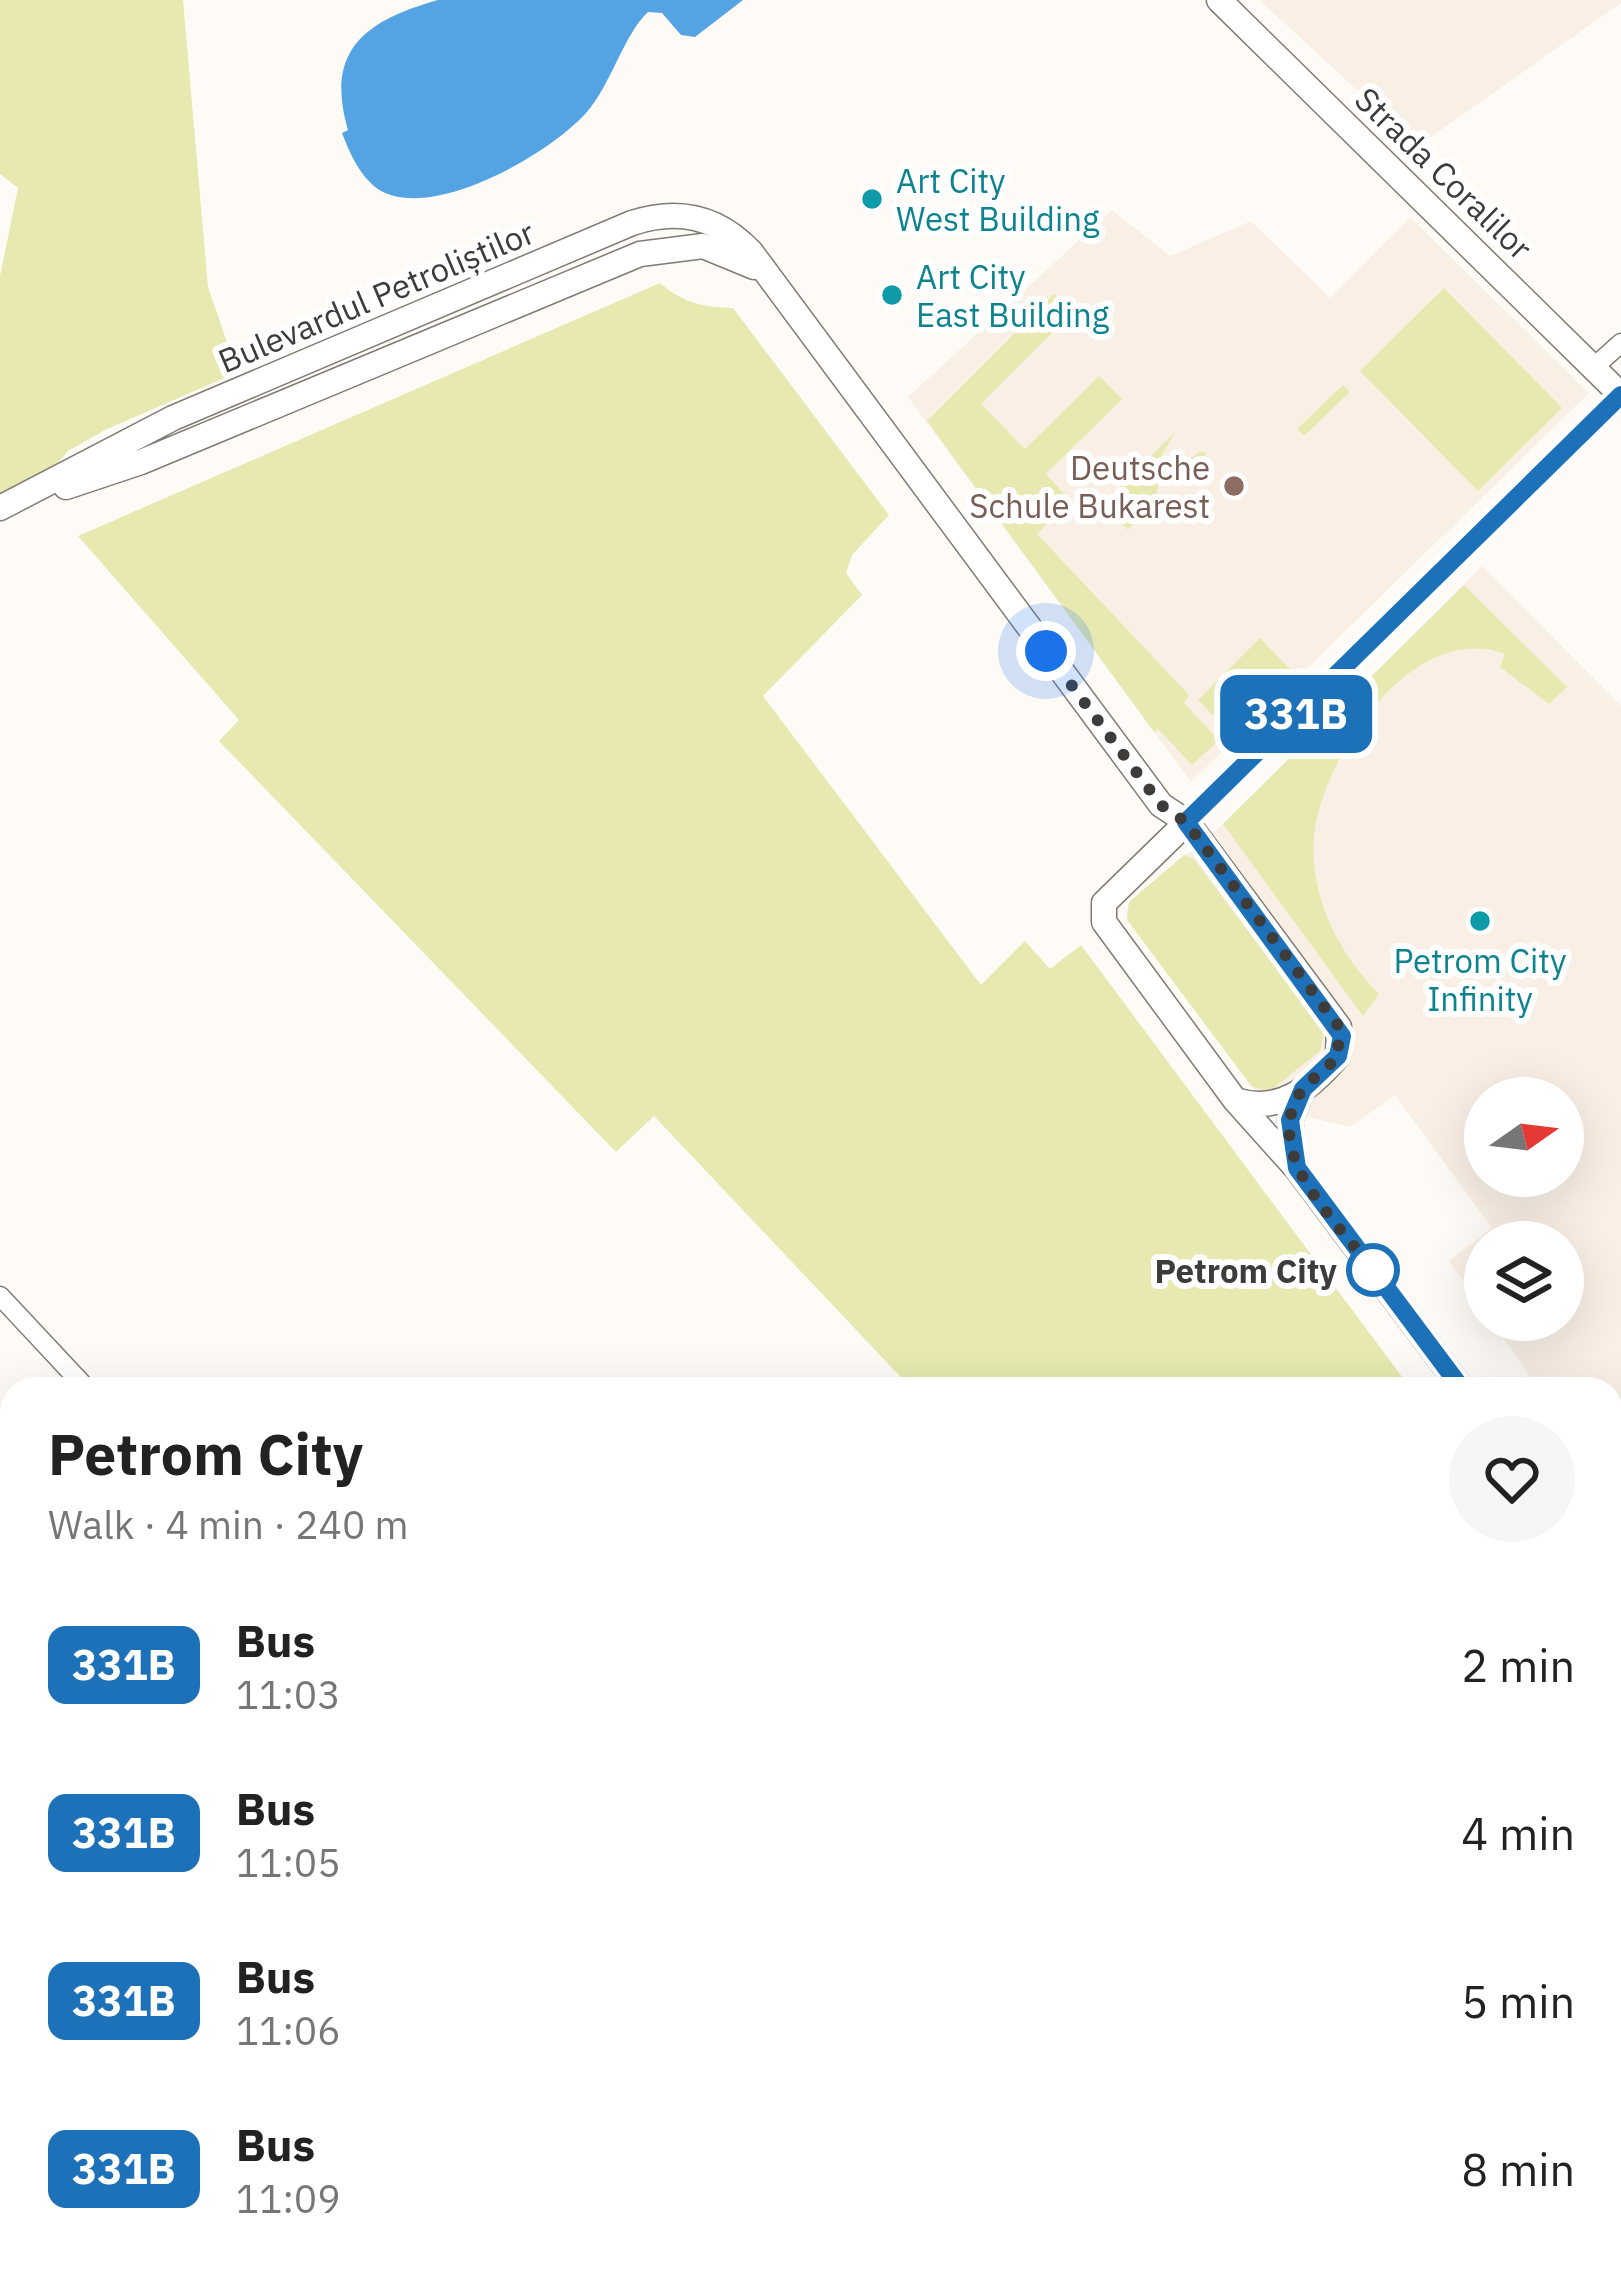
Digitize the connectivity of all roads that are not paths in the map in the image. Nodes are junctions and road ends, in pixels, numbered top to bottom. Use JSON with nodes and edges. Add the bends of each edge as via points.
{"nodes":[{"id":1,"x":1219,"y":0,"type":"edge"},
{"id":2,"x":682,"y":214,"type":"junction"},
{"id":3,"x":703,"y":246,"type":"junction"},
{"id":4,"x":515,"y":273,"type":"junction"},
{"id":5,"x":771,"y":278,"type":"junction"},
{"id":6,"x":528,"y":302,"type":"junction"},
{"id":7,"x":1621,"y":343,"type":"edge"},
{"id":8,"x":1594,"y":367,"type":"junction"},
{"id":9,"x":1621,"y":395,"type":"edge"},
{"id":10,"x":0,"y":509,"type":"edge"},
{"id":11,"x":1186,"y":822,"type":"junction"},
{"id":12,"x":1303,"y":1089,"type":"junction"},
{"id":13,"x":1234,"y":1100,"type":"junction"},
{"id":14,"x":1297,"y":1168,"type":"junction"},
{"id":15,"x":0,"y":1296,"type":"edge"},
{"id":16,"x":76,"y":1377,"type":"edge"},
{"id":17,"x":1453,"y":1377,"type":"edge"}],
"edges":[{"from":1,"to":8,"type":"street","name":"Strada Coralilor"},
{"from":2,"to":3,"type":"street"},
{"from":2,"to":4,"type":"street","name":"Bulevardul Petroliștilor","via":[[632,223]]},
{"from":2,"to":5,"type":"street","via":[[727,230]]},
{"from":3,"to":5,"type":"street"},
{"from":3,"to":6,"type":"street","name":"Bulevardul Petroliștilor","via":[[640,254]]},
{"from":4,"to":6,"type":"street"},
{"from":4,"to":10,"type":"street","name":"Bulevardul Petroliștilor","via":[[173,418]]},
{"from":5,"to":11,"type":"street","via":[[1161,805]]},
{"from":6,"to":10,"type":"street","name":"Bulevardul Petroliștilor","via":[[141,462]]},
{"from":7,"to":8,"type":"street"},
{"from":8,"to":9,"type":"street","name":"Strada Coralilor"},
{"from":9,"to":11,"type":"street"},
{"from":11,"to":12,"type":"street","via":[[1339,1027],[1338,1056]]},
{"from":11,"to":13,"type":"street","via":[[1101,911]]},
{"from":12,"to":13,"type":"street","via":[[1276,1105]]},
{"from":12,"to":14,"type":"street","via":[[1290,1120]]},
{"from":13,"to":14,"type":"street"},
{"from":14,"to":17,"type":"street"},
{"from":15,"to":16,"type":"street"}]}
